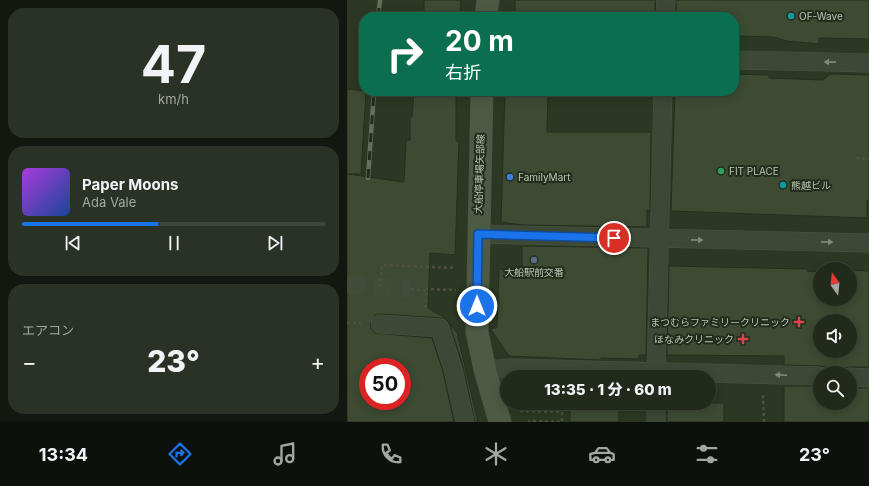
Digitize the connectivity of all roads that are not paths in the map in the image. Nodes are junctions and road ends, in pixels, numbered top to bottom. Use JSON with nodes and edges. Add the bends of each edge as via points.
{"nodes":[{"id":1,"x":488,"y":0,"type":"edge"},
{"id":2,"x":666,"y":0,"type":"edge"},
{"id":3,"x":487,"y":12,"type":"edge"},
{"id":4,"x":665,"y":12,"type":"edge"},
{"id":5,"x":739,"y":60,"type":"edge"},
{"id":6,"x":869,"y":63,"type":"edge"},
{"id":7,"x":482,"y":96,"type":"edge"},
{"id":8,"x":663,"y":96,"type":"edge"},
{"id":9,"x":478,"y":234,"type":"junction"},
{"id":10,"x":658,"y":239,"type":"junction"},
{"id":11,"x":869,"y":243,"type":"edge"},
{"id":12,"x":380,"y":324,"type":"dead end"},
{"id":13,"x":485,"y":370,"type":"junction"},
{"id":14,"x":500,"y":370,"type":"edge"},
{"id":15,"x":656,"y":370,"type":"edge"},
{"id":16,"x":716,"y":374,"type":"edge"},
{"id":17,"x":813,"y":376,"type":"edge"},
{"id":18,"x":857,"y":377,"type":"edge"},
{"id":19,"x":869,"y":378,"type":"edge"},
{"id":20,"x":656,"y":410,"type":"edge"},
{"id":21,"x":465,"y":422,"type":"edge"},
{"id":22,"x":500,"y":422,"type":"edge"},
{"id":23,"x":656,"y":422,"type":"edge"}],
"edges":[{"from":1,"to":3,"type":"main road"},
{"from":2,"to":4,"type":"street"},
{"from":6,"to":5,"type":"street","one_way":true},
{"from":7,"to":9,"type":"main road","name":"大船停車場矢部線"},
{"from":8,"to":10,"type":"street"},
{"from":9,"to":10,"type":"street"},
{"from":9,"to":13,"type":"main road","name":"大船停車場矢部線","via":[[477,332]]},
{"from":10,"to":11,"type":"street","one_way":true},
{"from":10,"to":15,"type":"street"},
{"from":12,"to":21,"type":"street","via":[[440,328],[453,369]]},
{"from":13,"to":14,"type":"street"},
{"from":13,"to":22,"type":"main road","name":"大船停車場矢部線"},
{"from":17,"to":16,"type":"street","one_way":true},
{"from":18,"to":19,"type":"street"},
{"from":20,"to":23,"type":"street"}]}
